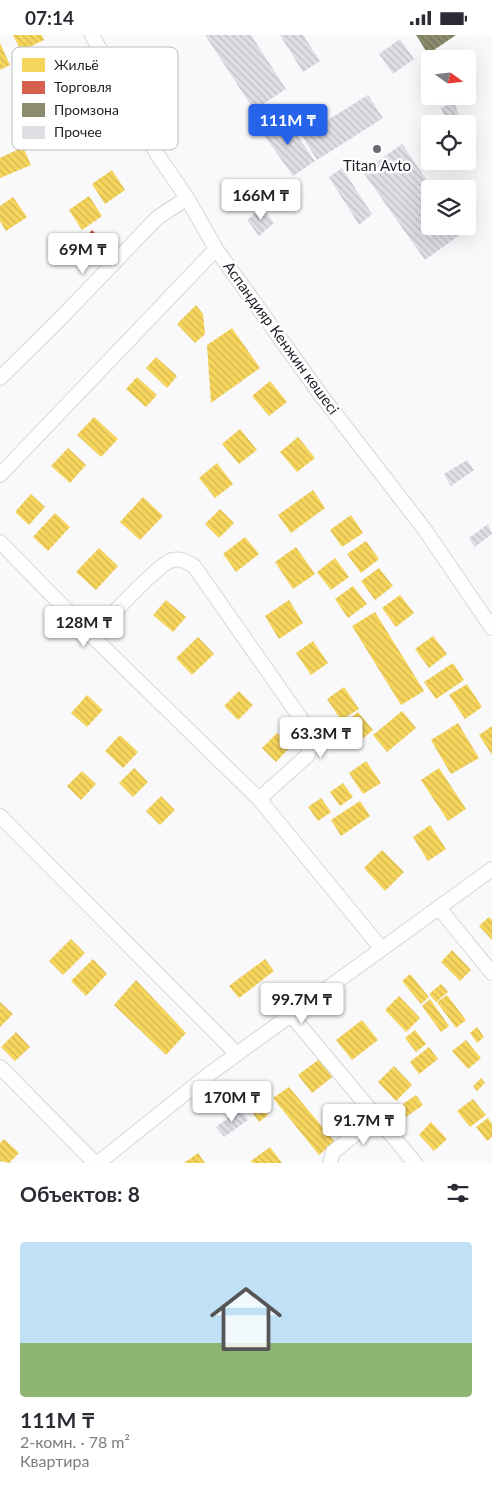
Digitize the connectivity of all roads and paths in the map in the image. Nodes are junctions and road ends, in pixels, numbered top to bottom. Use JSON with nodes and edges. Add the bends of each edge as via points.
{"nodes":[{"id":1,"x":92,"y":35,"type":"edge"},
{"id":2,"x":99,"y":47,"type":"edge"},
{"id":3,"x":155,"y":150,"type":"edge"},
{"id":4,"x":186,"y":198,"type":"junction"},
{"id":5,"x":216,"y":249,"type":"junction"},
{"id":6,"x":0,"y":377,"type":"edge"},
{"id":7,"x":0,"y":475,"type":"edge"},
{"id":8,"x":0,"y":542,"type":"edge"},
{"id":9,"x":492,"y":628,"type":"edge"},
{"id":10,"x":92,"y":636,"type":"junction"},
{"id":11,"x":259,"y":799,"type":"junction"},
{"id":12,"x":0,"y":815,"type":"edge"},
{"id":13,"x":492,"y":869,"type":"edge"},
{"id":14,"x":439,"y":908,"type":"junction"},
{"id":15,"x":381,"y":948,"type":"junction"},
{"id":16,"x":492,"y":973,"type":"edge"},
{"id":17,"x":291,"y":1015,"type":"junction"},
{"id":18,"x":237,"y":1054,"type":"junction"},
{"id":19,"x":0,"y":1067,"type":"edge"},
{"id":20,"x":377,"y":1117,"type":"junction"},
{"id":21,"x":96,"y":1163,"type":"edge"},
{"id":22,"x":330,"y":1163,"type":"edge"},
{"id":23,"x":414,"y":1163,"type":"edge"}],
"edges":[{"from":1,"to":2,"type":"street","name":"Аспандияр Кенжин көшесі"},
{"from":3,"to":4,"type":"street","name":"Аспандияр Кенжин көшесі"},
{"from":4,"to":5,"type":"street","name":"Аспандияр Кенжин көшесі"},
{"from":4,"to":6,"type":"street","via":[[157,218]]},
{"from":5,"to":7,"type":"street"},
{"from":5,"to":9,"type":"street","name":"Аспандияр Кенжин көшесі","via":[[320,393],[426,530]]},
{"from":8,"to":10,"type":"street"},
{"from":10,"to":11,"type":"street"},
{"from":10,"to":11,"type":"street","via":[[167,563],[180,560],[194,566],[304,723],[311,739],[307,756]]},
{"from":11,"to":15,"type":"street"},
{"from":12,"to":18,"type":"street"},
{"from":13,"to":14,"type":"street"},
{"from":14,"to":15,"type":"street"},
{"from":14,"to":16,"type":"street"},
{"from":15,"to":17,"type":"street"},
{"from":17,"to":18,"type":"street"},
{"from":17,"to":20,"type":"street"},
{"from":18,"to":21,"type":"street"},
{"from":19,"to":21,"type":"street"},
{"from":20,"to":22,"type":"street","via":[[333,1152]]},
{"from":20,"to":23,"type":"street"}]}
